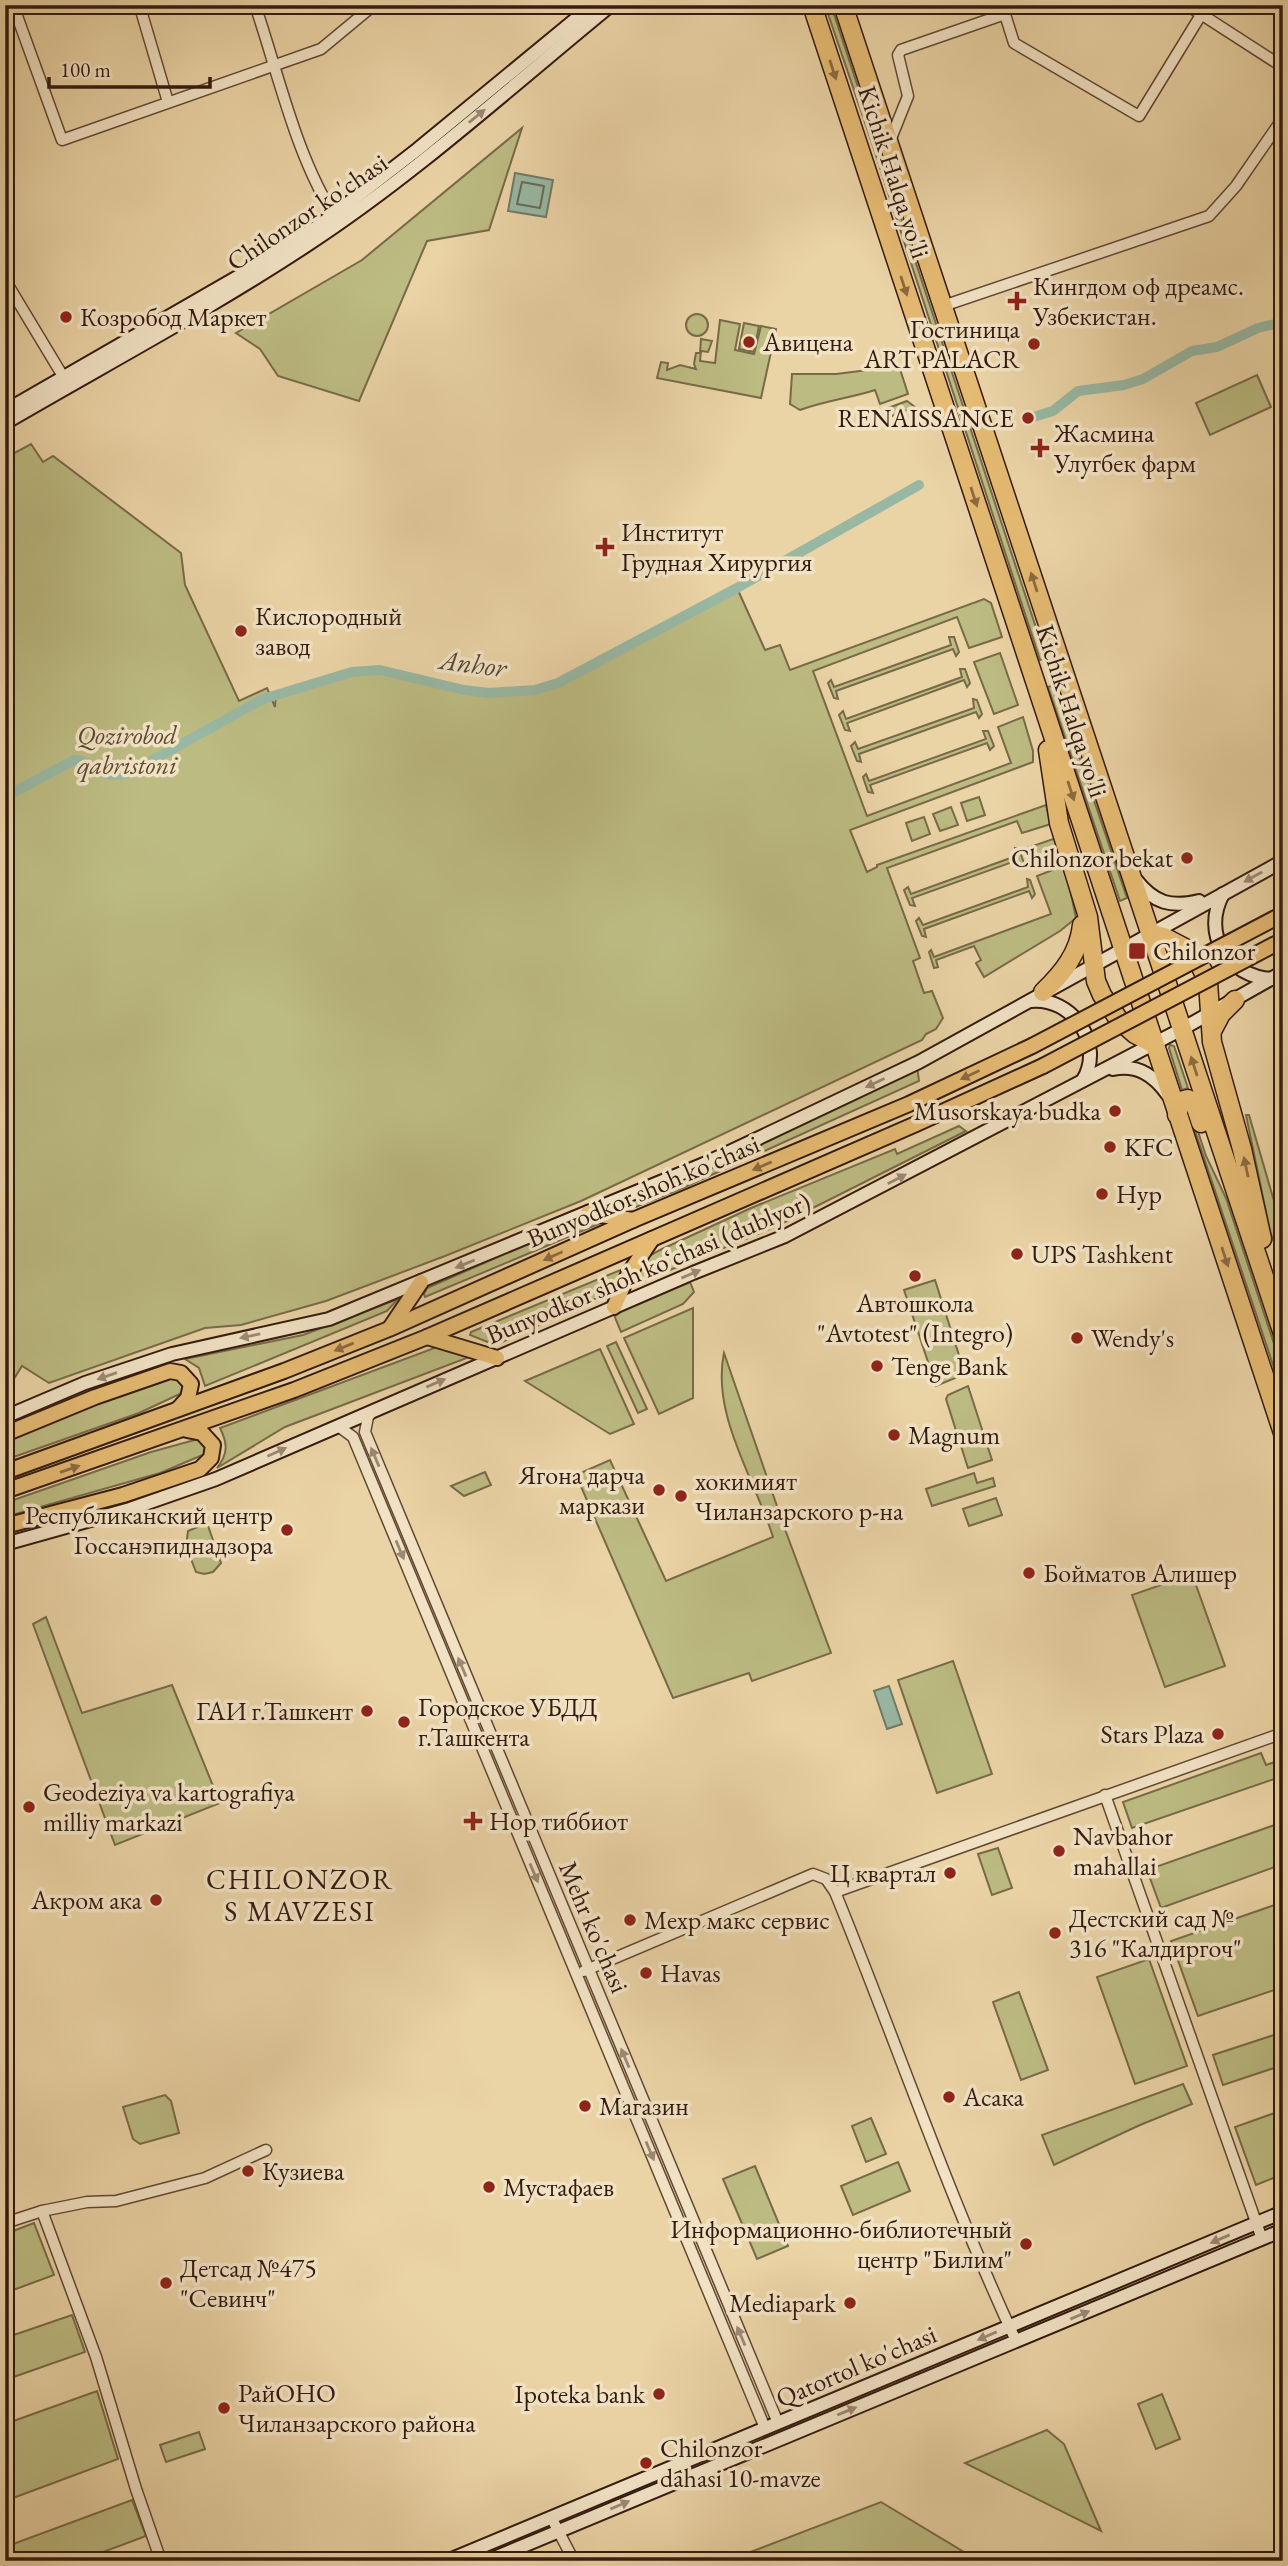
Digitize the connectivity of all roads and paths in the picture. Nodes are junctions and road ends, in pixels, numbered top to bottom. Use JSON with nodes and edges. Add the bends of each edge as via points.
{"nodes":[{"id":1,"x":13,"y":5,"type":"edge"},
{"id":2,"x":255,"y":5,"type":"edge"},
{"id":3,"x":374,"y":5,"type":"edge"},
{"id":4,"x":593,"y":5,"type":"edge"},
{"id":5,"x":611,"y":5,"type":"edge"},
{"id":6,"x":812,"y":5,"type":"edge"},
{"id":7,"x":843,"y":5,"type":"edge"},
{"id":8,"x":1186,"y":5,"type":"edge"},
{"id":9,"x":1003,"y":10,"type":"edge"},
{"id":10,"x":1204,"y":10,"type":"edge"},
{"id":11,"x":142,"y":15,"type":"dead end"},
{"id":12,"x":276,"y":66,"type":"junction"},
{"id":13,"x":1283,"y":67,"type":"edge"},
{"id":14,"x":168,"y":102,"type":"junction"},
{"id":15,"x":1283,"y":118,"type":"edge"},
{"id":16,"x":889,"y":143,"type":"junction"},
{"id":17,"x":336,"y":219,"type":"junction"},
{"id":18,"x":5,"y":280,"type":"edge"},
{"id":19,"x":943,"y":306,"type":"junction"},
{"id":20,"x":66,"y":382,"type":"junction"},
{"id":21,"x":5,"y":411,"type":"edge"},
{"id":22,"x":5,"y":423,"type":"edge"},
{"id":23,"x":1058,"y":655,"type":"junction"},
{"id":24,"x":1029,"y":664,"type":"junction"},
{"id":25,"x":1042,"y":703,"type":"junction"},
{"id":26,"x":1283,"y":861,"type":"edge"},
{"id":27,"x":1130,"y":872,"type":"junction"},
{"id":28,"x":1223,"y":894,"type":"junction"},
{"id":29,"x":1082,"y":897,"type":"junction"},
{"id":30,"x":1283,"y":914,"type":"edge"},
{"id":31,"x":1151,"y":934,"type":"junction"},
{"id":32,"x":1283,"y":940,"type":"edge"},
{"id":33,"x":1123,"y":949,"type":"junction"},
{"id":34,"x":1092,"y":965,"type":"junction"},
{"id":35,"x":1277,"y":976,"type":"edge"},
{"id":36,"x":1042,"y":992,"type":"junction"},
{"id":37,"x":1235,"y":1000,"type":"joint"},
{"id":38,"x":1026,"y":1001,"type":"junction"},
{"id":39,"x":1211,"y":1022,"type":"junction"},
{"id":40,"x":1182,"y":1029,"type":"junction"},
{"id":41,"x":1154,"y":1044,"type":"junction"},
{"id":42,"x":1088,"y":1078,"type":"junction"},
{"id":43,"x":1178,"y":1115,"type":"junction"},
{"id":44,"x":1239,"y":1202,"type":"junction"},
{"id":45,"x":588,"y":1213,"type":"junction"},
{"id":46,"x":633,"y":1220,"type":"junction"},
{"id":47,"x":652,"y":1239,"type":"junction"},
{"id":48,"x":421,"y":1282,"type":"junction"},
{"id":49,"x":614,"y":1307,"type":"junction"},
{"id":50,"x":389,"y":1329,"type":"junction"},
{"id":51,"x":1283,"y":1331,"type":"edge"},
{"id":52,"x":427,"y":1336,"type":"junction"},
{"id":53,"x":497,"y":1358,"type":"junction"},
{"id":54,"x":177,"y":1409,"type":"junction"},
{"id":55,"x":373,"y":1410,"type":"junction"},
{"id":56,"x":5,"y":1417,"type":"edge"},
{"id":57,"x":338,"y":1426,"type":"junction"},
{"id":58,"x":186,"y":1430,"type":"junction"},
{"id":59,"x":365,"y":1432,"type":"junction"},
{"id":60,"x":1283,"y":1433,"type":"edge"},
{"id":61,"x":5,"y":1434,"type":"edge"},
{"id":62,"x":353,"y":1437,"type":"junction"},
{"id":63,"x":5,"y":1472,"type":"edge"},
{"id":64,"x":5,"y":1491,"type":"edge"},
{"id":65,"x":5,"y":1527,"type":"edge"},
{"id":66,"x":5,"y":1544,"type":"edge"},
{"id":67,"x":1283,"y":1733,"type":"edge"},
{"id":68,"x":500,"y":1756,"type":"junction"},
{"id":69,"x":488,"y":1761,"type":"junction"},
{"id":70,"x":508,"y":1776,"type":"junction"},
{"id":71,"x":496,"y":1781,"type":"junction"},
{"id":72,"x":1105,"y":1795,"type":"junction"},
{"id":73,"x":835,"y":1892,"type":"junction"},
{"id":74,"x":584,"y":1958,"type":"junction"},
{"id":75,"x":572,"y":1963,"type":"junction"},
{"id":76,"x":588,"y":1969,"type":"junction"},
{"id":77,"x":576,"y":1974,"type":"junction"},
{"id":78,"x":635,"y":2081,"type":"junction"},
{"id":79,"x":623,"y":2086,"type":"junction"},
{"id":80,"x":266,"y":2150,"type":"dead end"},
{"id":81,"x":42,"y":2211,"type":"junction"},
{"id":82,"x":1283,"y":2213,"type":"edge"},
{"id":83,"x":5,"y":2223,"type":"edge"},
{"id":84,"x":1256,"y":2224,"type":"junction"},
{"id":85,"x":1283,"y":2230,"type":"edge"},
{"id":86,"x":1262,"y":2239,"type":"junction"},
{"id":87,"x":1010,"y":2326,"type":"junction"},
{"id":88,"x":1016,"y":2341,"type":"junction"},
{"id":89,"x":778,"y":2423,"type":"junction"},
{"id":90,"x":765,"y":2428,"type":"junction"},
{"id":91,"x":784,"y":2437,"type":"junction"},
{"id":92,"x":771,"y":2443,"type":"junction"},
{"id":93,"x":551,"y":2517,"type":"junction"},
{"id":94,"x":557,"y":2532,"type":"junction"},
{"id":95,"x":161,"y":2561,"type":"edge"},
{"id":96,"x":447,"y":2561,"type":"edge"},
{"id":97,"x":487,"y":2561,"type":"edge"},
{"id":98,"x":574,"y":2561,"type":"edge"}],
"edges":[{"from":1,"to":14,"type":"street","via":[[62,139]]},
{"from":2,"to":12,"type":"street"},
{"from":3,"to":12,"type":"street","via":[[321,49]]},
{"from":4,"to":17,"type":"street","name":"Chilonzor ko'chasi"},
{"from":17,"to":5,"type":"street","name":"Chilonzor ko'chasi","one_way":true,"via":[[421,161]]},
{"from":6,"to":24,"type":"highway","name":"Kichik Halqa yo'li","one_way":true},
{"from":7,"to":16,"type":"highway","name":"Kichik Halqa yo'li"},
{"from":8,"to":10,"type":"street"},
{"from":9,"to":10,"type":"street","via":[[1014,43],[1139,116]]},
{"from":9,"to":16,"type":"street","via":[[901,50],[898,55],[908,96]]},
{"from":10,"to":13,"type":"street"},
{"from":11,"to":14,"type":"street"},
{"from":12,"to":14,"type":"street"},
{"from":12,"to":17,"type":"street","via":[[321,196]]},
{"from":15,"to":19,"type":"street","via":[[1209,216]]},
{"from":16,"to":19,"type":"highway","name":"Kichik Halqa yo'li"},
{"from":17,"to":20,"type":"street","name":"Chilonzor ko'chasi"},
{"from":18,"to":20,"type":"street"},
{"from":23,"to":19,"type":"highway","name":"Kichik Halqa yo'li","one_way":true},
{"from":20,"to":21,"type":"street","name":"Chilonzor ko'chasi"},
{"from":20,"to":22,"type":"street","name":"Chilonzor ko'chasi"},
{"from":23,"to":24,"type":"highway","via":[[1046,673]]},
{"from":23,"to":27,"type":"highway","name":"Kichik Halqa yo'li"},
{"from":24,"to":25,"type":"highway","name":"Kichik Halqa yo'li"},
{"from":25,"to":29,"type":"highway","via":[[1059,823]]},
{"from":25,"to":33,"type":"highway","name":"Kichik Halqa yo'li","one_way":true},
{"from":26,"to":28,"type":"street","one_way":true},
{"from":27,"to":28,"type":"street","via":[[1148,894],[1170,905]]},
{"from":27,"to":31,"type":"highway","name":"Kichik Halqa yo'li"},
{"from":28,"to":31,"type":"street"},
{"from":28,"to":35,"type":"street","via":[[1215,921],[1221,951],[1255,977]]},
{"from":29,"to":34,"type":"highway"},
{"from":29,"to":36,"type":"highway","via":[[1078,947]]},
{"from":30,"to":46,"type":"main road","name":"Bunyodkor shoh ko'chasi","one_way":true,"bridge":true,"via":[[1032,1046],[909,1104]]},
{"from":31,"to":33,"type":"street"},
{"from":31,"to":39,"type":"highway","via":[[1177,942],[1199,963],[1208,982]]},
{"from":31,"to":40,"type":"highway","name":"Kichik Halqa yo'li"},
{"from":32,"to":47,"type":"main road","name":"Bunyodkor shoh ko'chasi","bridge":true,"via":[[1043,1066]]},
{"from":33,"to":34,"type":"street"},
{"from":33,"to":41,"type":"highway","name":"Kichik Halqa yo'li"},
{"from":34,"to":36,"type":"street"},
{"from":34,"to":41,"type":"highway","via":[[1114,1015]]},
{"from":35,"to":37,"type":"street"},
{"from":36,"to":38,"type":"street"},
{"from":37,"to":39,"type":"highway"},
{"from":38,"to":42,"type":"street","via":[[1050,1001],[1079,1022],[1090,1052]]},
{"from":38,"to":45,"type":"street","one_way":true,"via":[[919,1062],[704,1164]]},
{"from":39,"to":40,"type":"street","name":"Bunyodkor shoh koʻchasi (dublyor)"},
{"from":51,"to":39,"type":"highway","one_way":true,"via":[[1242,1149],[1217,1065]]},
{"from":40,"to":41,"type":"street","name":"Bunyodkor shoh koʻchasi (dublyor)"},
{"from":44,"to":40,"type":"highway","name":"Kichik Halqa yo'li","one_way":true},
{"from":41,"to":42,"type":"street","name":"Bunyodkor shoh koʻchasi (dublyor)"},
{"from":41,"to":43,"type":"highway","name":"Kichik Halqa yo'li"},
{"from":42,"to":43,"type":"street","via":[[1121,1067],[1141,1070],[1161,1086]]},
{"from":49,"to":42,"type":"street","name":"Bunyodkor shoh koʻchasi (dublyor)","one_way":true,"via":[[785,1236]]},
{"from":43,"to":44,"type":"highway","via":[[1181,1101],[1193,1101],[1217,1166]]},
{"from":43,"to":60,"type":"highway","name":"Kichik Halqa yo'li","one_way":true},
{"from":44,"to":51,"type":"highway","name":"Kichik Halqa yo'li"},
{"from":45,"to":46,"type":"main road"},
{"from":45,"to":48,"type":"street","one_way":true},
{"from":46,"to":50,"type":"main road","name":"Bunyodkor shoh ko'chasi","one_way":true},
{"from":47,"to":49,"type":"main road"},
{"from":47,"to":52,"type":"main road","name":"Bunyodkor shoh ko'chasi"},
{"from":48,"to":50,"type":"main road"},
{"from":48,"to":56,"type":"street","one_way":true,"via":[[329,1319],[172,1354],[85,1383]]},
{"from":49,"to":53,"type":"street","name":"Bunyodkor shoh koʻchasi (dublyor)"},
{"from":50,"to":54,"type":"main road","name":"Bunyodkor shoh ko'chasi","one_way":true},
{"from":52,"to":53,"type":"main road"},
{"from":52,"to":58,"type":"main road","name":"Bunyodkor shoh ko'chasi"},
{"from":55,"to":53,"type":"street","name":"Bunyodkor shoh koʻchasi (dublyor)","one_way":true},
{"from":54,"to":61,"type":"main road","via":[[188,1398],[191,1384],[181,1373],[170,1371]]},
{"from":54,"to":63,"type":"main road","name":"Bunyodkor shoh ko'chasi"},
{"from":55,"to":57,"type":"street","name":"Bunyodkor shoh koʻchasi (dublyor)"},
{"from":55,"to":59,"type":"street"},
{"from":57,"to":62,"type":"street"},
{"from":66,"to":57,"type":"street","name":"Bunyodkor shoh koʻchasi (dublyor)","one_way":true,"via":[[174,1495]]},
{"from":64,"to":58,"type":"main road","name":"Bunyodkor shoh ko'chasi","one_way":true},
{"from":58,"to":65,"type":"main road","via":[[202,1433],[213,1445],[211,1458],[200,1469]]},
{"from":59,"to":62,"type":"street"},
{"from":68,"to":59,"type":"street","name":"Mehr ko'chasi","one_way":true},
{"from":62,"to":69,"type":"street","name":"Mehr ko'chasi","one_way":true},
{"from":67,"to":72,"type":"street"},
{"from":68,"to":69,"type":"street"},
{"from":68,"to":70,"type":"street","name":"Mehr ko'chasi"},
{"from":69,"to":71,"type":"street","name":"Mehr ko'chasi"},
{"from":70,"to":71,"type":"street"},
{"from":70,"to":74,"type":"street","name":"Mehr ko'chasi"},
{"from":71,"to":75,"type":"street","name":"Mehr ko'chasi","one_way":true},
{"from":72,"to":73,"type":"street"},
{"from":72,"to":84,"type":"street"},
{"from":73,"to":76,"type":"street","via":[[826,1879],[813,1874]]},
{"from":73,"to":87,"type":"street","via":[[928,2136]]},
{"from":74,"to":75,"type":"street"},
{"from":74,"to":76,"type":"street","name":"Mehr ko'chasi"},
{"from":75,"to":77,"type":"street","name":"Mehr ko'chasi"},
{"from":76,"to":77,"type":"street"},
{"from":78,"to":76,"type":"street","name":"Mehr ko'chasi","one_way":true},
{"from":77,"to":79,"type":"street","name":"Mehr ko'chasi"},
{"from":78,"to":79,"type":"street"},
{"from":89,"to":78,"type":"street","name":"Mehr ko'chasi","one_way":true},
{"from":79,"to":90,"type":"street","name":"Mehr ko'chasi","one_way":true},
{"from":80,"to":81,"type":"street","via":[[205,2178],[116,2201]]},
{"from":81,"to":83,"type":"street"},
{"from":81,"to":95,"type":"street","via":[[96,2357]]},
{"from":82,"to":84,"type":"street","name":"Qatortol ko'chasi"},
{"from":84,"to":86,"type":"street"},
{"from":84,"to":87,"type":"street","name":"Qatortol ko'chasi","one_way":true},
{"from":85,"to":86,"type":"street","name":"Qatortol ko'chasi"},
{"from":88,"to":86,"type":"street","name":"Qatortol ko'chasi","one_way":true},
{"from":87,"to":88,"type":"street"},
{"from":87,"to":89,"type":"street","name":"Qatortol ko'chasi","one_way":true},
{"from":91,"to":88,"type":"street","name":"Qatortol ko'chasi","one_way":true},
{"from":89,"to":90,"type":"street","name":"Qatortol ko'chasi"},
{"from":89,"to":91,"type":"street"},
{"from":90,"to":91,"type":"street"},
{"from":90,"to":92,"type":"street"},
{"from":90,"to":93,"type":"street","name":"Qatortol ko'chasi"},
{"from":91,"to":92,"type":"street","name":"Qatortol ko'chasi"},
{"from":94,"to":92,"type":"street","name":"Qatortol ko'chasi","one_way":true},
{"from":93,"to":94,"type":"street"},
{"from":93,"to":96,"type":"street","name":"Qatortol ko'chasi"},
{"from":94,"to":97,"type":"street","name":"Qatortol ko'chasi"},
{"from":94,"to":98,"type":"street"}]}
